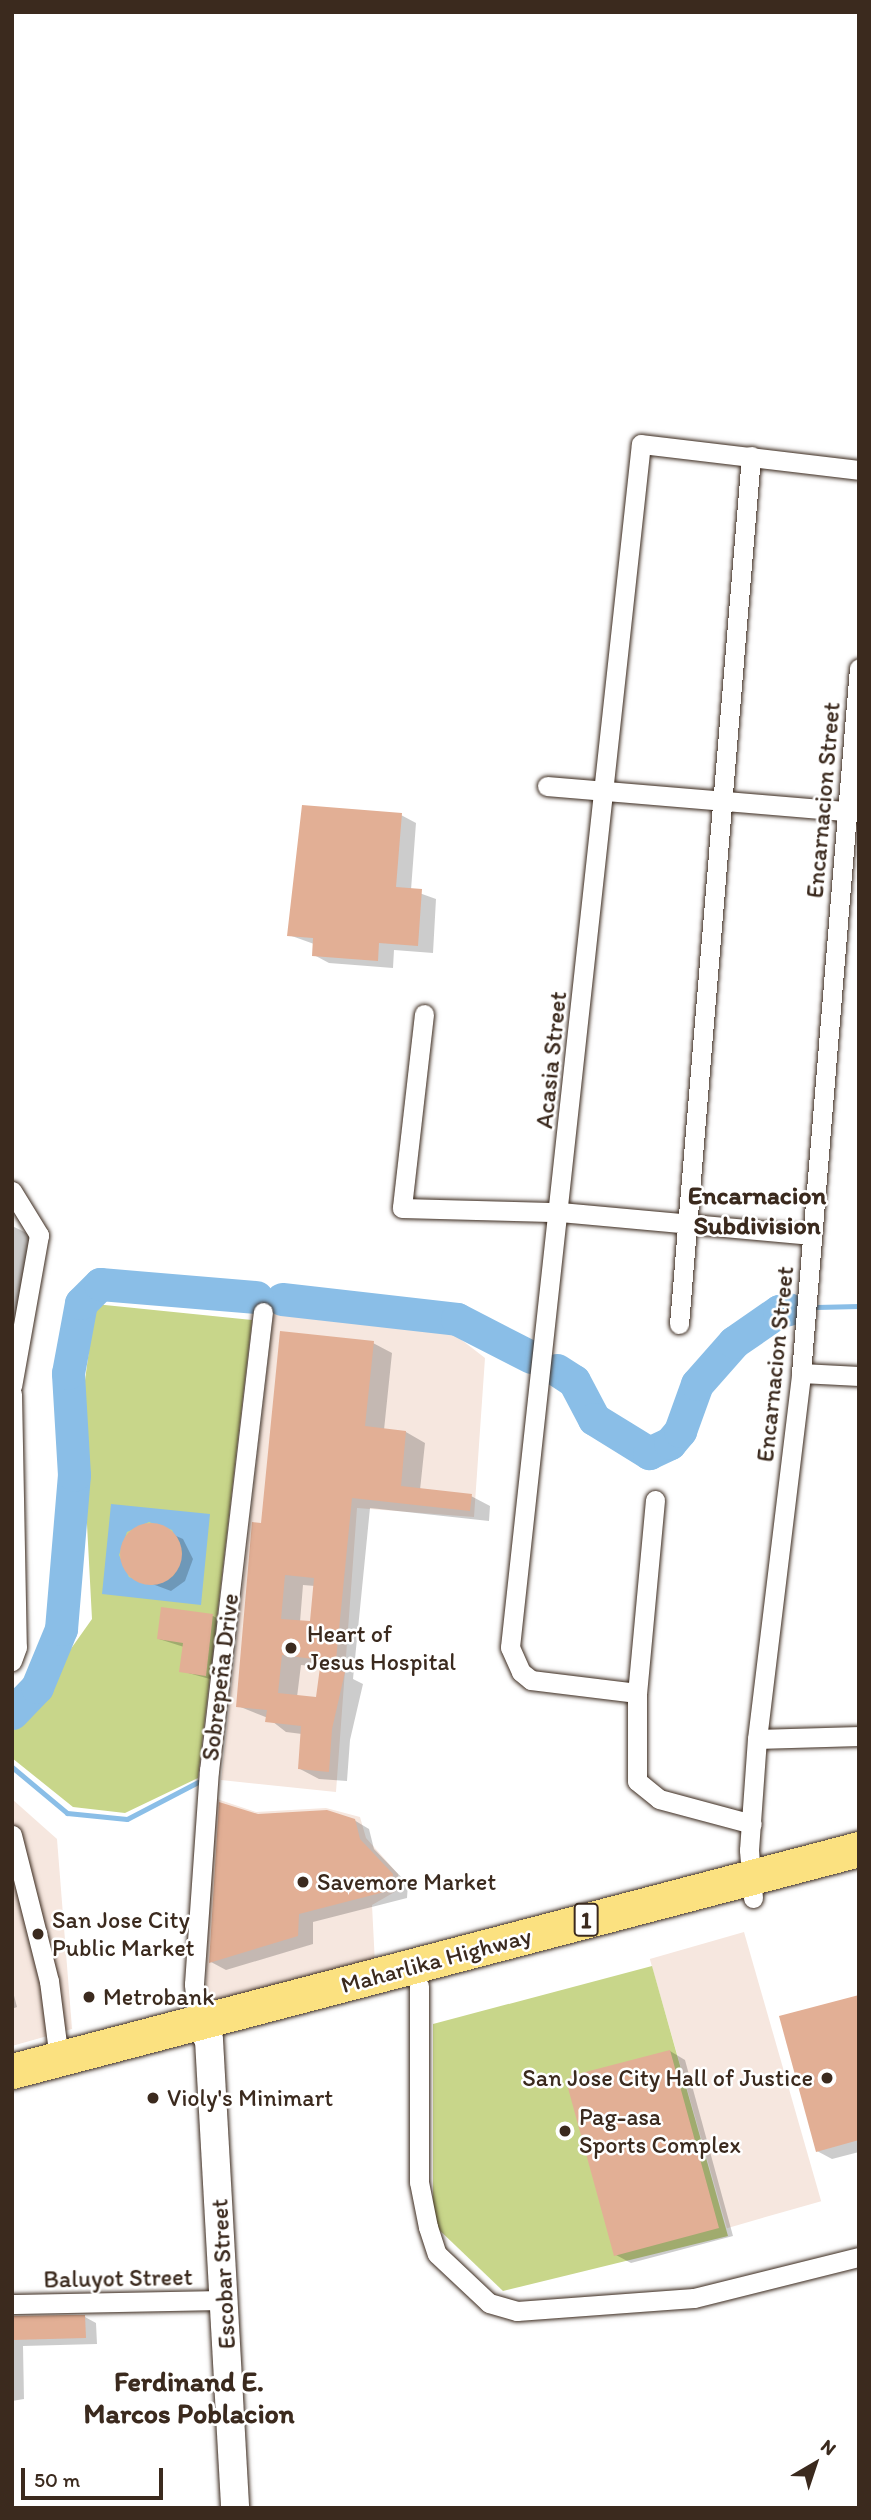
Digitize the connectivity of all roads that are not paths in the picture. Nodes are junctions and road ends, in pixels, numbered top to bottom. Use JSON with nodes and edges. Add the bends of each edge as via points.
{"nodes":[{"id":1,"x":751,"y":456,"type":"junction"},
{"id":2,"x":859,"y":470,"type":"edge"},
{"id":3,"x":859,"y":668,"type":"edge"},
{"id":4,"x":547,"y":786,"type":"dead end"},
{"id":5,"x":604,"y":791,"type":"junction"},
{"id":6,"x":723,"y":800,"type":"junction"},
{"id":7,"x":853,"y":811,"type":"edge"},
{"id":8,"x":424,"y":1014,"type":"dead end"},
{"id":9,"x":12,"y":1191,"type":"edge"},
{"id":10,"x":560,"y":1212,"type":"junction"},
{"id":11,"x":688,"y":1226,"type":"junction"},
{"id":12,"x":812,"y":1235,"type":"junction"},
{"id":13,"x":263,"y":1312,"type":"dead end"},
{"id":14,"x":679,"y":1324,"type":"dead end"},
{"id":15,"x":800,"y":1373,"type":"junction"},
{"id":16,"x":859,"y":1376,"type":"edge"},
{"id":17,"x":12,"y":1386,"type":"edge"},
{"id":18,"x":12,"y":1394,"type":"edge"},
{"id":19,"x":655,"y":1500,"type":"dead end"},
{"id":20,"x":12,"y":1661,"type":"edge"},
{"id":21,"x":637,"y":1693,"type":"junction"},
{"id":22,"x":859,"y":1736,"type":"edge"},
{"id":23,"x":757,"y":1739,"type":"junction"},
{"id":24,"x":752,"y":1824,"type":"junction"},
{"id":25,"x":12,"y":1835,"type":"edge"},
{"id":26,"x":859,"y":1849,"type":"edge"},
{"id":27,"x":859,"y":1871,"type":"edge"},
{"id":28,"x":752,"y":1887,"type":"junction"},
{"id":29,"x":419,"y":1986,"type":"junction"},
{"id":30,"x":203,"y":2031,"type":"junction"},
{"id":31,"x":59,"y":2059,"type":"junction"},
{"id":32,"x":12,"y":2071,"type":"edge"},
{"id":33,"x":12,"y":2092,"type":"edge"},
{"id":34,"x":859,"y":2257,"type":"edge"},
{"id":35,"x":225,"y":2300,"type":"junction"},
{"id":36,"x":12,"y":2304,"type":"edge"},
{"id":37,"x":235,"y":2508,"type":"edge"}],
"edges":[{"from":1,"to":2,"type":"street"},
{"from":1,"to":5,"type":"street","name":"Acasia Street","via":[[641,444]]},
{"from":1,"to":6,"type":"street"},
{"from":3,"to":7,"type":"street","name":"Encarnacion Street"},
{"from":4,"to":5,"type":"street"},
{"from":5,"to":6,"type":"street"},
{"from":5,"to":10,"type":"street","name":"Acasia Street"},
{"from":6,"to":7,"type":"street"},
{"from":6,"to":11,"type":"street"},
{"from":7,"to":12,"type":"street","name":"Encarnacion Street"},
{"from":8,"to":10,"type":"street","via":[[402,1208]]},
{"from":9,"to":17,"type":"street","via":[[39,1236]]},
{"from":10,"to":11,"type":"street"},
{"from":10,"to":21,"type":"street","name":"Acasia Street","via":[[510,1647],[521,1672],[531,1680]]},
{"from":11,"to":12,"type":"street"},
{"from":11,"to":14,"type":"street"},
{"from":12,"to":15,"type":"street","name":"Encarnacion Street"},
{"from":13,"to":30,"type":"street","name":"Sobrepeña Drive","via":[[209,1771],[194,1984]]},
{"from":15,"to":16,"type":"street"},
{"from":15,"to":23,"type":"street","name":"Encarnacion Street"},
{"from":18,"to":20,"type":"street","via":[[17,1647]]},
{"from":19,"to":21,"type":"street"},
{"from":21,"to":24,"type":"street","via":[[635,1769],[645,1791],[659,1799]]},
{"from":22,"to":23,"type":"street"},
{"from":23,"to":24,"type":"street","name":"Encarnacion Street"},
{"from":24,"to":28,"type":"street","name":"Encarnacion Street"},
{"from":25,"to":31,"type":"street","via":[[48,1981]]},
{"from":26,"to":28,"type":"highway","name":"Maharlika Highway","number":"1"},
{"from":27,"to":28,"type":"highway","name":"Maharlika Highway","number":"1"},
{"from":28,"to":29,"type":"highway","name":"Maharlika Highway","number":"1"},
{"from":28,"to":30,"type":"highway","name":"Maharlika Highway","number":"1"},
{"from":29,"to":30,"type":"highway","name":"Maharlika Highway","number":"1"},
{"from":29,"to":34,"type":"street","via":[[419,2182],[428,2227],[437,2254],[489,2303],[517,2311],[694,2298]]},
{"from":30,"to":31,"type":"highway","name":"Maharlika Highway","number":"1"},
{"from":30,"to":33,"type":"highway","name":"Maharlika Highway","number":"1"},
{"from":30,"to":35,"type":"street","name":"Escobar Street"},
{"from":31,"to":32,"type":"highway","name":"Maharlika Highway","number":"1"},
{"from":35,"to":36,"type":"street","name":"Baluyot Street"},
{"from":35,"to":37,"type":"street","name":"Escobar Street"}]}
